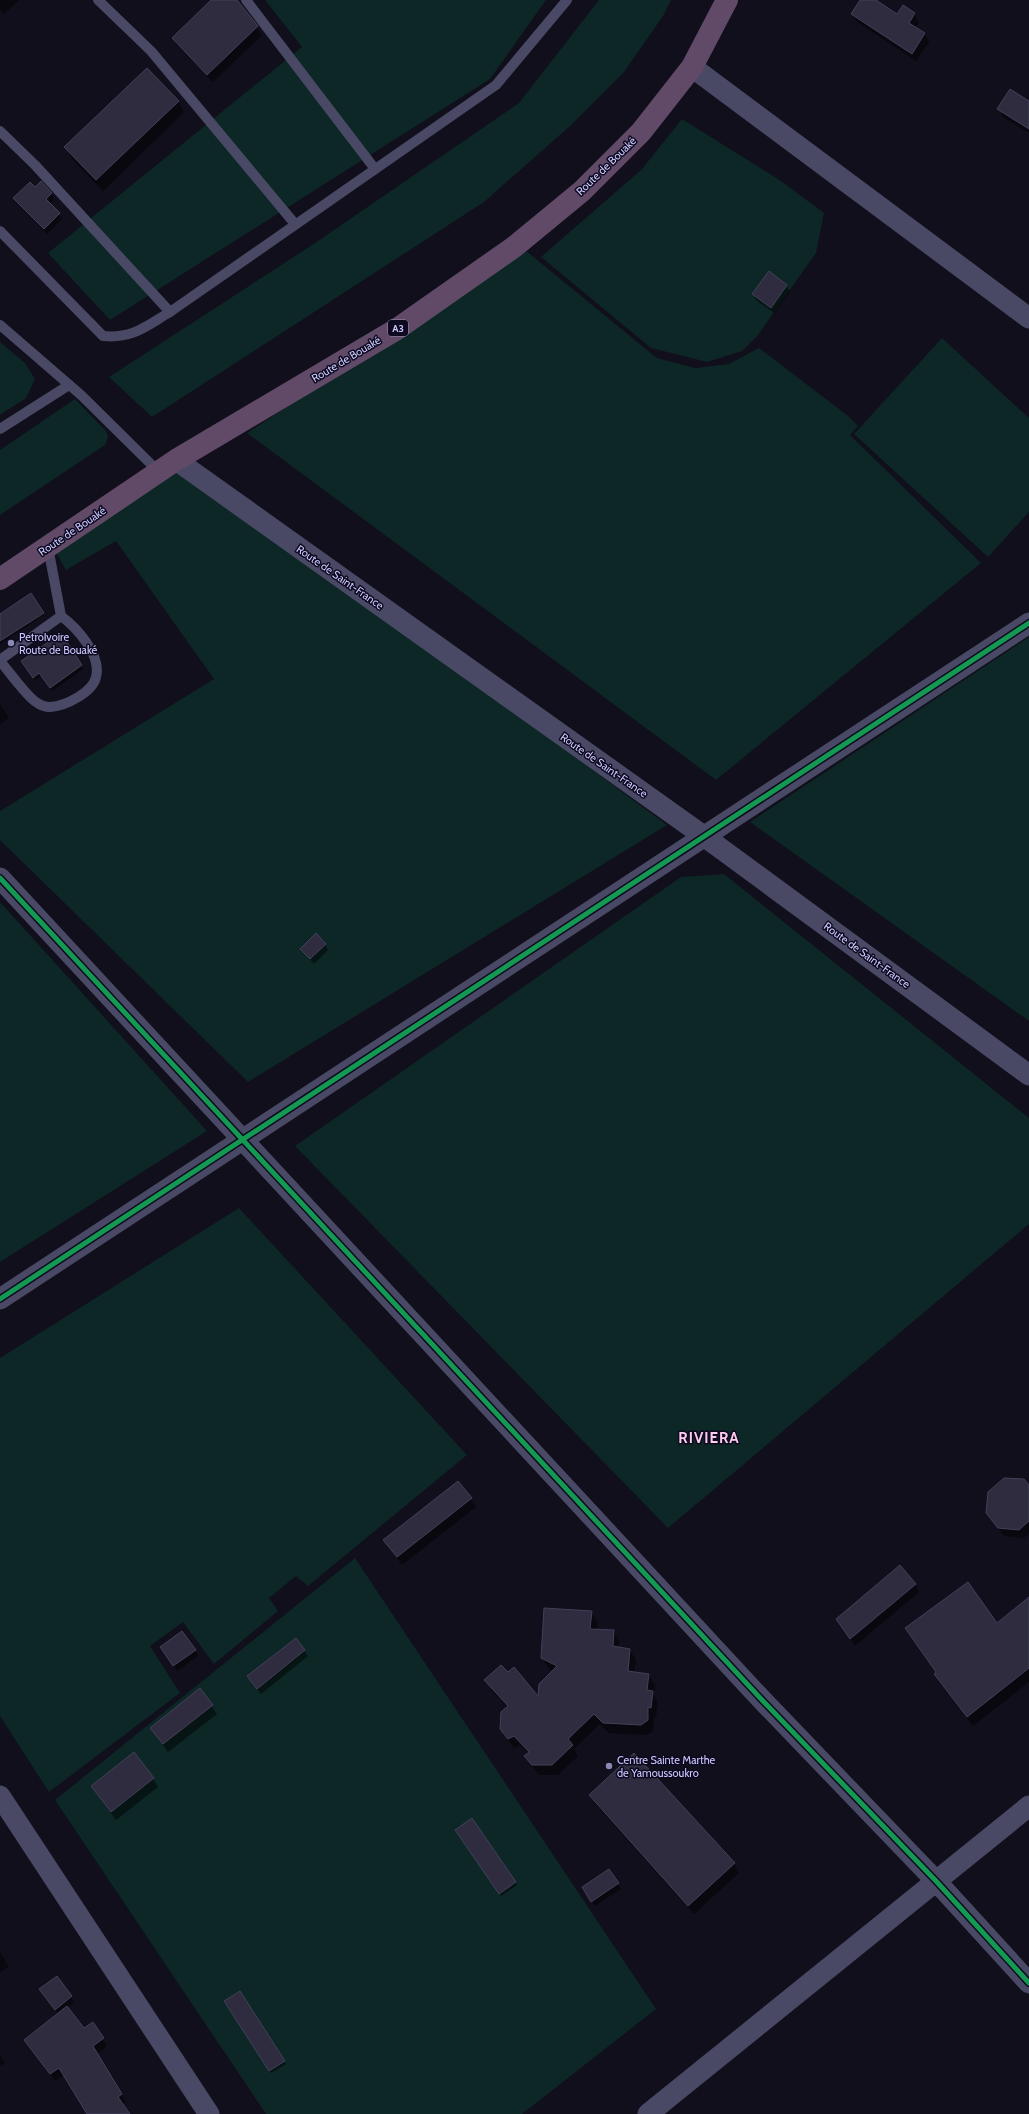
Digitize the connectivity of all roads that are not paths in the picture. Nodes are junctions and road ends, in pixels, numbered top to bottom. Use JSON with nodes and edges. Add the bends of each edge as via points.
{"nodes":[{"id":1,"x":98,"y":0,"type":"edge"},
{"id":2,"x":246,"y":0,"type":"edge"},
{"id":3,"x":567,"y":0,"type":"edge"},
{"id":4,"x":727,"y":0,"type":"edge"},
{"id":5,"x":692,"y":67,"type":"junction"},
{"id":6,"x":0,"y":131,"type":"edge"},
{"id":7,"x":375,"y":169,"type":"junction"},
{"id":8,"x":295,"y":224,"type":"junction"},
{"id":9,"x":0,"y":231,"type":"edge"},
{"id":10,"x":170,"y":312,"type":"junction"},
{"id":11,"x":1029,"y":318,"type":"edge"},
{"id":12,"x":0,"y":325,"type":"edge"},
{"id":13,"x":69,"y":385,"type":"junction"},
{"id":14,"x":0,"y":429,"type":"edge"},
{"id":15,"x":168,"y":466,"type":"junction"},
{"id":16,"x":48,"y":547,"type":"junction"},
{"id":17,"x":0,"y":580,"type":"edge"},
{"id":18,"x":61,"y":616,"type":"junction"},
{"id":19,"x":1029,"y":623,"type":"edge"},
{"id":20,"x":0,"y":661,"type":"edge"},
{"id":21,"x":705,"y":837,"type":"junction"},
{"id":22,"x":0,"y":878,"type":"edge"},
{"id":23,"x":1029,"y":1075,"type":"edge"},
{"id":24,"x":242,"y":1139,"type":"junction"},
{"id":25,"x":0,"y":1299,"type":"edge"},
{"id":26,"x":0,"y":1796,"type":"edge"},
{"id":27,"x":1029,"y":1806,"type":"edge"},
{"id":28,"x":936,"y":1881,"type":"junction"},
{"id":29,"x":1029,"y":1983,"type":"edge"},
{"id":30,"x":209,"y":2114,"type":"edge"},
{"id":31,"x":648,"y":2114,"type":"edge"}],
"edges":[{"from":1,"to":8,"type":"lane","via":[[151,51]]},
{"from":2,"to":7,"type":"lane"},
{"from":3,"to":7,"type":"lane","via":[[496,85]]},
{"from":4,"to":5,"type":"highway","name":"Route de Bouaké","number":"A3"},
{"from":5,"to":11,"type":"street"},
{"from":5,"to":15,"type":"highway","name":"Route de Bouaké","number":"A3","via":[[641,132],[582,191],[514,247],[397,329]]},
{"from":6,"to":10,"type":"lane","via":[[35,165]]},
{"from":7,"to":8,"type":"lane"},
{"from":8,"to":10,"type":"lane"},
{"from":9,"to":10,"type":"lane","via":[[103,336],[131,335]]},
{"from":12,"to":13,"type":"lane"},
{"from":13,"to":14,"type":"lane"},
{"from":13,"to":15,"type":"lane"},
{"from":15,"to":16,"type":"highway","name":"Route de Bouaké","number":"A3"},
{"from":15,"to":21,"type":"street","name":"Route de Saint-France"},
{"from":16,"to":17,"type":"highway","name":"Route de Bouaké","number":"A3"},
{"from":16,"to":18,"type":"lane"},
{"from":18,"to":20,"type":"lane"},
{"from":18,"to":20,"type":"lane","via":[[78,631],[91,650],[97,676],[92,687],[63,705],[49,708],[35,702]]},
{"from":19,"to":21,"type":"street"},
{"from":21,"to":23,"type":"street","name":"Route de Saint-France"},
{"from":21,"to":24,"type":"street"},
{"from":22,"to":24,"type":"street"},
{"from":24,"to":25,"type":"street"},
{"from":24,"to":28,"type":"street","via":[[763,1701]]},
{"from":26,"to":30,"type":"street"},
{"from":27,"to":28,"type":"street"},
{"from":28,"to":29,"type":"street"},
{"from":28,"to":31,"type":"street"}]}
